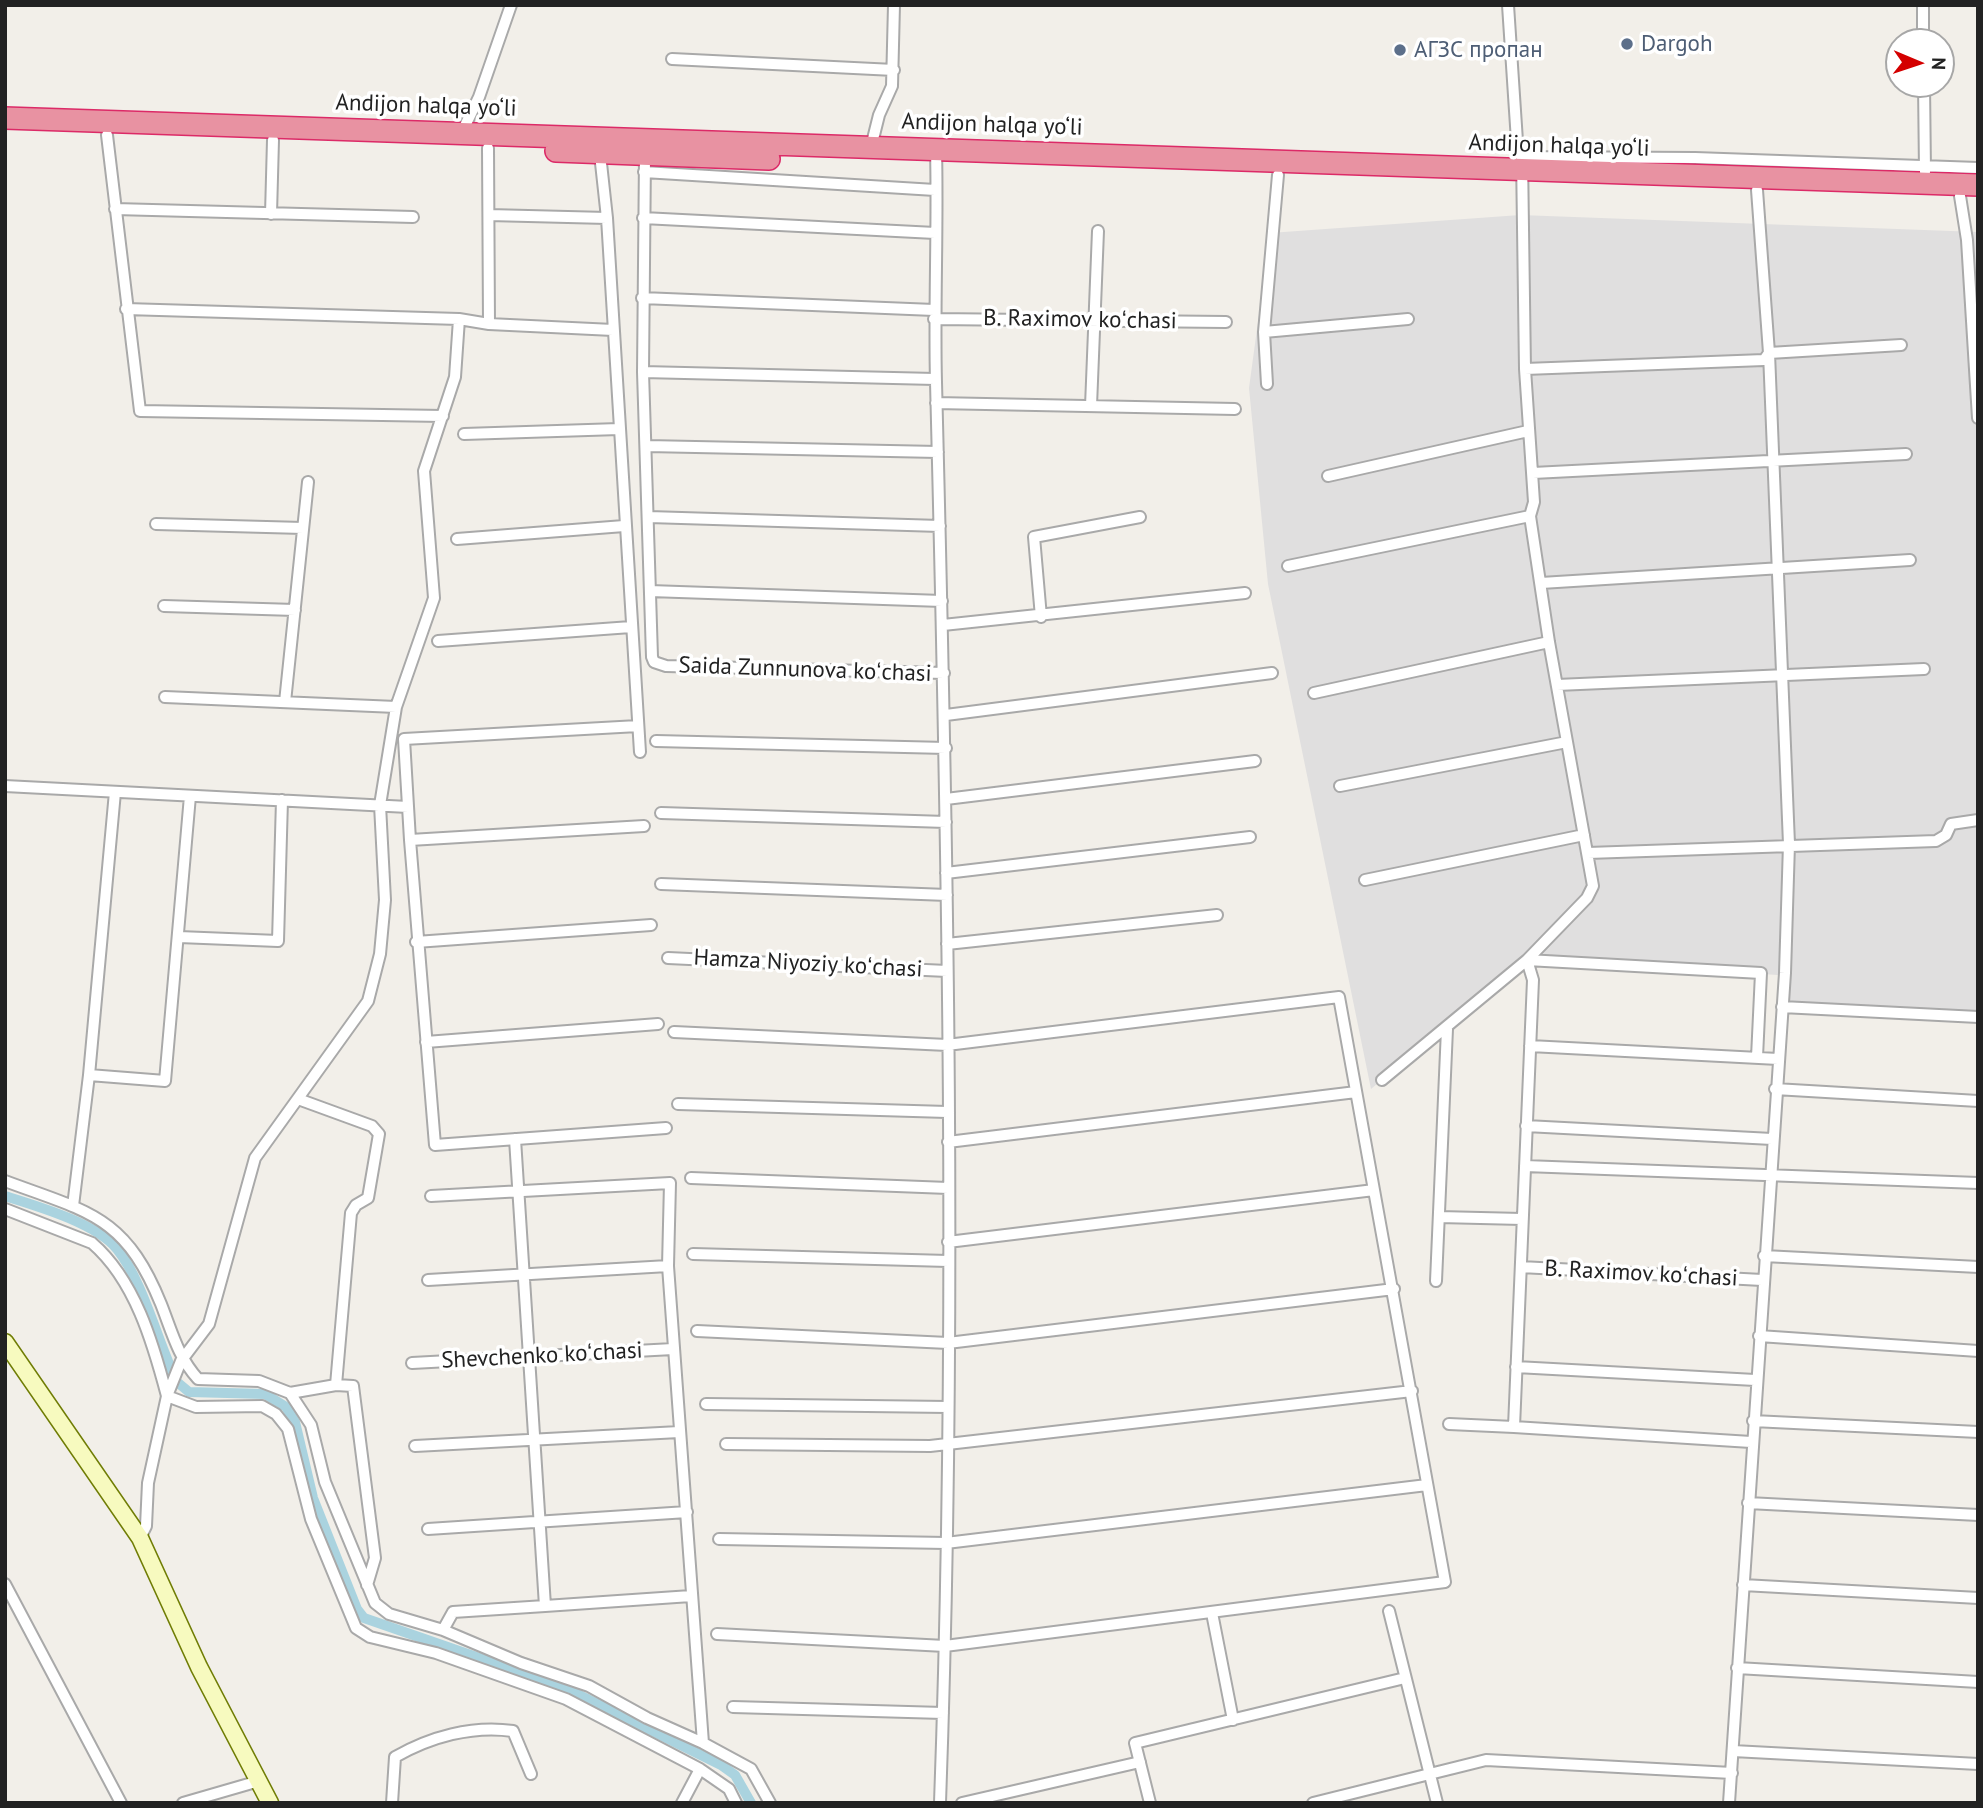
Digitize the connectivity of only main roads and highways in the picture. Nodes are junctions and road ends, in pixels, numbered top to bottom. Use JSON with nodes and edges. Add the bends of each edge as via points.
{"nodes":[{"id":1,"x":5,"y":118,"type":"edge"},
{"id":2,"x":5,"y":132,"type":"edge"},
{"id":3,"x":936,"y":156,"type":"junction"},
{"id":4,"x":1522,"y":171,"type":"junction"},
{"id":5,"x":1972,"y":193,"type":"edge"}],
"edges":[{"from":1,"to":3,"type":"highway","name":"Andijon halqa yo‘li","via":[[872,148]]},
{"from":2,"to":3,"type":"highway","name":"Andijon halqa yo‘li","via":[[488,148],[600,154],[644,164]]},
{"from":3,"to":4,"type":"highway","name":"Andijon halqa yo‘li"},
{"from":3,"to":4,"type":"highway","name":"Andijon halqa yo‘li","via":[[1278,174]]},
{"from":4,"to":5,"type":"highway","name":"Andijon halqa yo‘li","via":[[1757,190]]},
{"from":4,"to":5,"type":"highway","name":"Andijon halqa yo‘li","via":[[1925,175]]}]}
